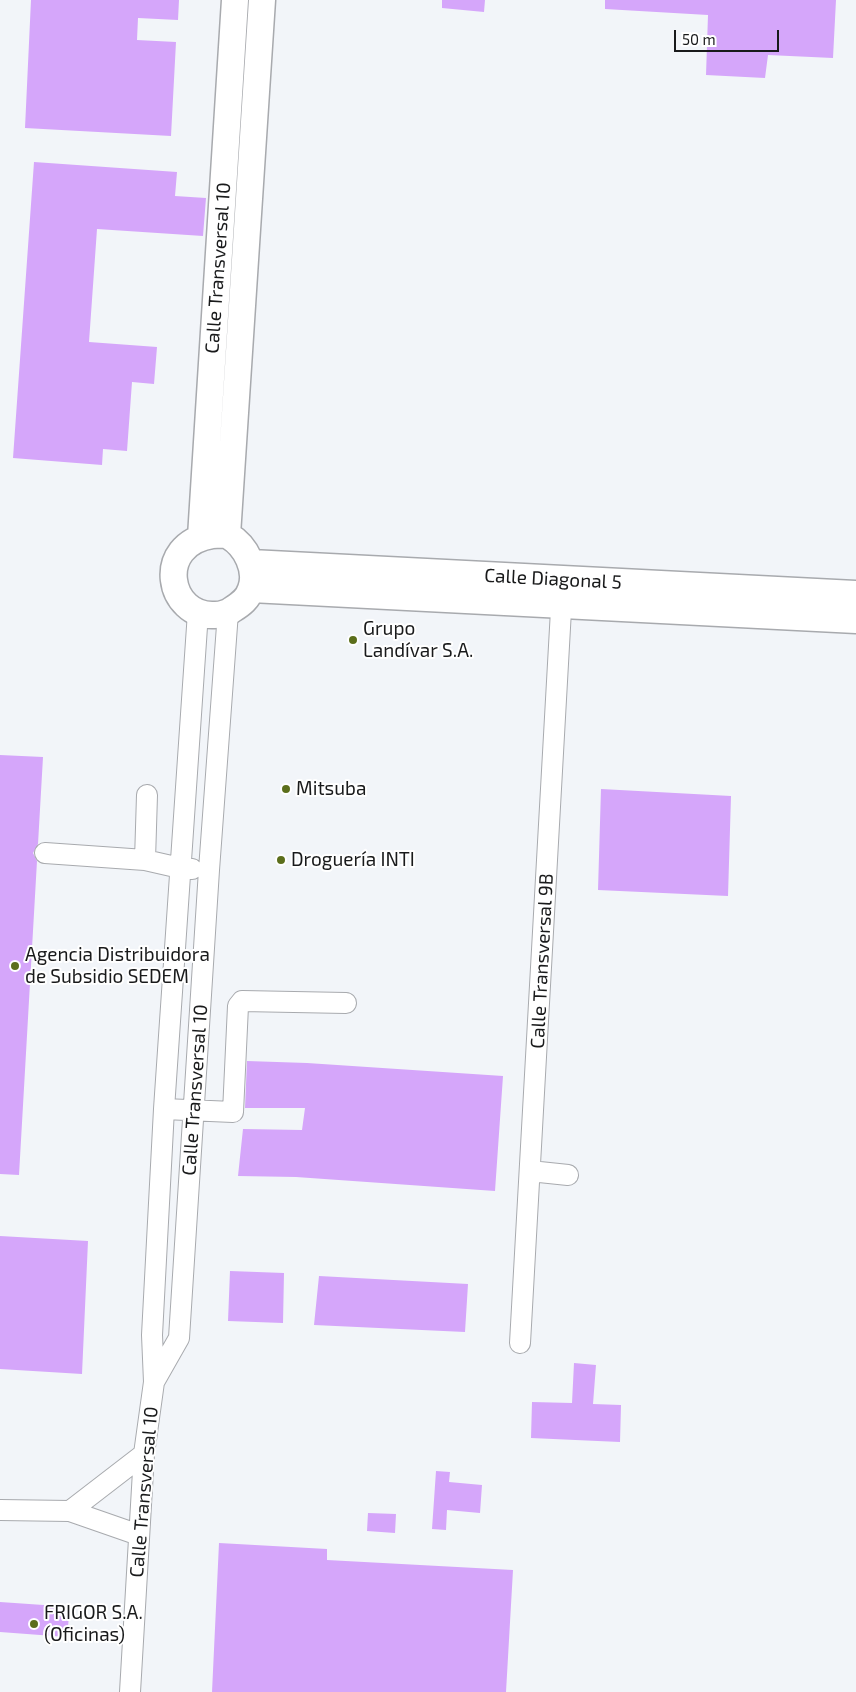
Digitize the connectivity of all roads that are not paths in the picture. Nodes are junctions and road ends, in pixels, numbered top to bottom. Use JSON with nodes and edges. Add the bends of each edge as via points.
{"nodes":[{"id":1,"x":235,"y":0,"type":"edge"},
{"id":2,"x":262,"y":0,"type":"edge"},
{"id":3,"x":224,"y":170,"type":"junction"},
{"id":4,"x":250,"y":173,"type":"junction"},
{"id":5,"x":227,"y":535,"type":"junction"},
{"id":6,"x":201,"y":537,"type":"junction"},
{"id":7,"x":251,"y":564,"type":"junction"},
{"id":8,"x":562,"y":580,"type":"junction"},
{"id":9,"x":251,"y":589,"type":"junction"},
{"id":10,"x":856,"y":594,"type":"edge"},
{"id":11,"x":561,"y":606,"type":"junction"},
{"id":12,"x":198,"y":612,"type":"junction"},
{"id":13,"x":228,"y":612,"type":"junction"},
{"id":14,"x":856,"y":620,"type":"edge"},
{"id":15,"x":147,"y":795,"type":"dead end"},
{"id":16,"x":44,"y":853,"type":"dead end"},
{"id":17,"x":145,"y":860,"type":"junction"},
{"id":18,"x":180,"y":868,"type":"junction"},
{"id":19,"x":209,"y":870,"type":"junction"},
{"id":20,"x":346,"y":1003,"type":"dead end"},
{"id":21,"x":164,"y":1109,"type":"junction"},
{"id":22,"x":194,"y":1110,"type":"junction"},
{"id":23,"x":530,"y":1171,"type":"junction"},
{"id":24,"x":568,"y":1175,"type":"dead end"},
{"id":25,"x":520,"y":1343,"type":"dead end"},
{"id":26,"x":154,"y":1382,"type":"junction"},
{"id":27,"x":144,"y":1454,"type":"junction"},
{"id":28,"x":0,"y":1510,"type":"edge"},
{"id":29,"x":70,"y":1511,"type":"junction"},
{"id":30,"x":139,"y":1534,"type":"junction"},
{"id":31,"x":130,"y":1692,"type":"edge"}],
"edges":[{"from":1,"to":3,"type":"main road","name":"Calle Transversal 10"},
{"from":2,"to":4,"type":"main road","name":"Calle Transversal 10"},
{"from":3,"to":4,"type":"main road"},
{"from":3,"to":6,"type":"main road","name":"Calle Transversal 10"},
{"from":4,"to":5,"type":"main road","name":"Calle Transversal 10"},
{"from":5,"to":6,"type":"main road"},
{"from":5,"to":7,"type":"main road","via":[[241,546]]},
{"from":6,"to":12,"type":"main road","via":[[189,543],[174,566],[178,593]]},
{"from":7,"to":8,"type":"main road","name":"Calle Diagonal 5"},
{"from":7,"to":9,"type":"main road"},
{"from":8,"to":10,"type":"main road","name":"Calle Diagonal 5"},
{"from":8,"to":11,"type":"street","name":"Calle Transversal 9B"},
{"from":9,"to":11,"type":"main road","name":"Calle Diagonal 5"},
{"from":9,"to":13,"type":"main road","via":[[244,602]]},
{"from":11,"to":14,"type":"main road","name":"Calle Diagonal 5"},
{"from":11,"to":23,"type":"street","name":"Calle Transversal 9B"},
{"from":12,"to":13,"type":"main road","via":[[215,615]]},
{"from":12,"to":18,"type":"street","name":"Calle Transversal 10"},
{"from":13,"to":19,"type":"street","name":"Calle Transversal 10"},
{"from":15,"to":17,"type":"street"},
{"from":16,"to":17,"type":"street"},
{"from":17,"to":18,"type":"street"},
{"from":18,"to":19,"type":"street"},
{"from":18,"to":21,"type":"street","name":"Calle Transversal 10"},
{"from":19,"to":22,"type":"street","name":"Calle Transversal 10"},
{"from":20,"to":22,"type":"street","via":[[242,1001],[238,1006],[233,1112]]},
{"from":21,"to":22,"type":"street"},
{"from":21,"to":26,"type":"street","name":"Calle Transversal 10","via":[[152,1335]]},
{"from":22,"to":26,"type":"street","name":"Calle Transversal 10","via":[[178,1338]]},
{"from":23,"to":24,"type":"street"},
{"from":23,"to":25,"type":"street","name":"Calle Transversal 9B"},
{"from":26,"to":27,"type":"street","name":"Calle Transversal 10"},
{"from":27,"to":29,"type":"street"},
{"from":27,"to":30,"type":"street","name":"Calle Transversal 10"},
{"from":28,"to":29,"type":"street"},
{"from":29,"to":30,"type":"street"},
{"from":30,"to":31,"type":"street","name":"Calle Transversal 10"}]}
